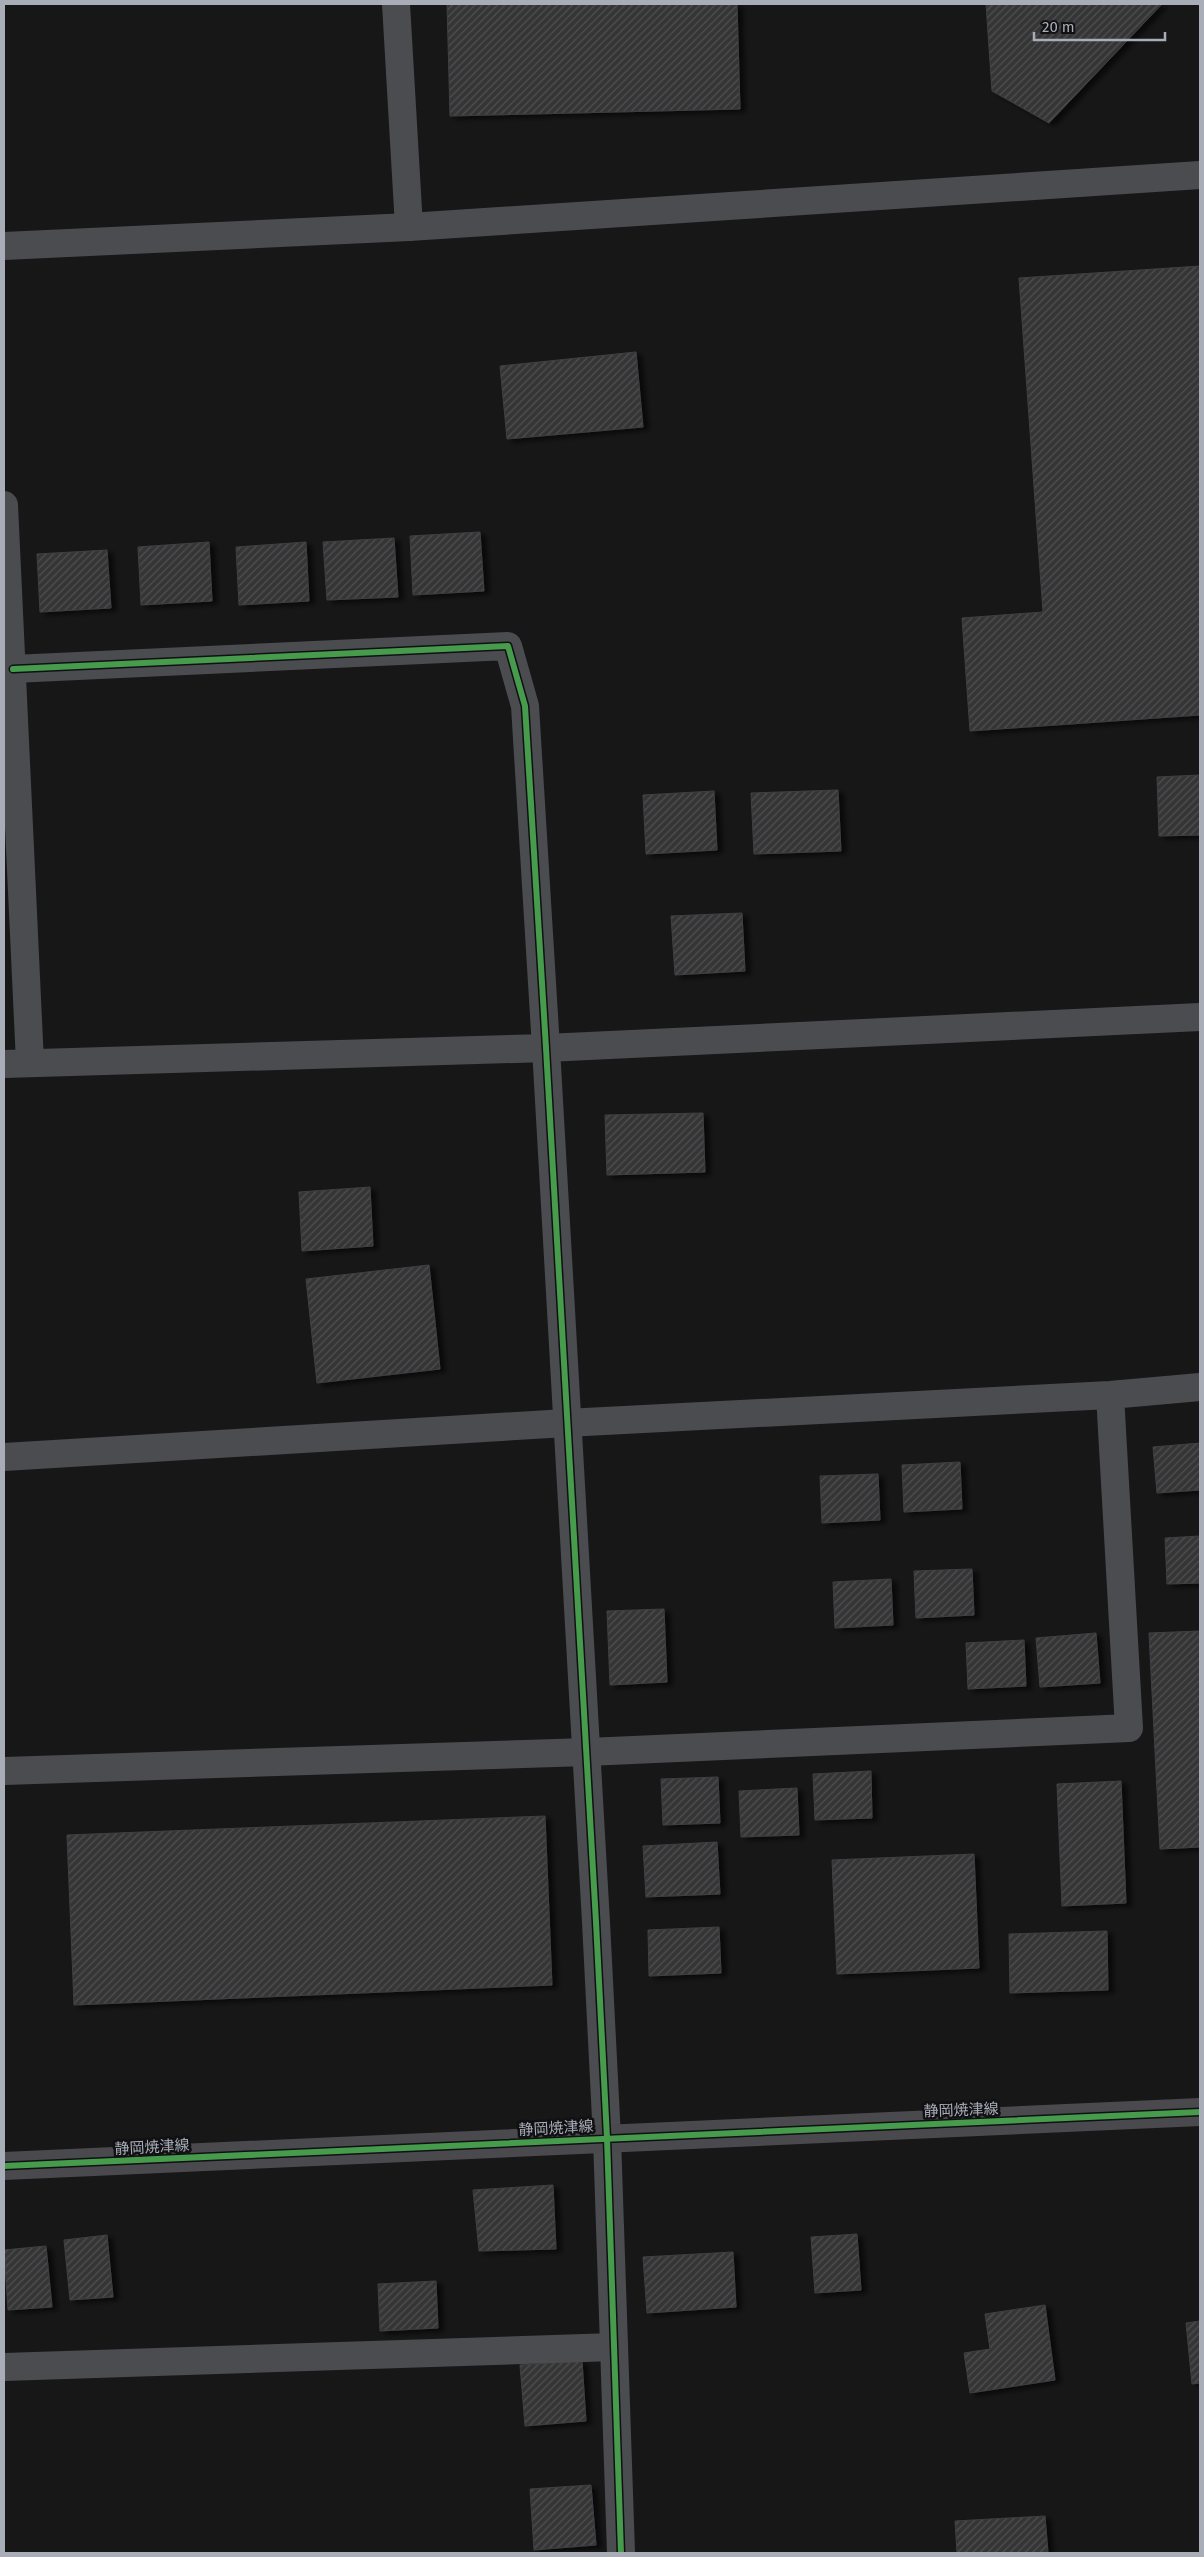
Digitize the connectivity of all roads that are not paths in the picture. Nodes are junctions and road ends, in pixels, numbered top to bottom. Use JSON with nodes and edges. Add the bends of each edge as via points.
{"nodes":[{"id":1,"x":396,"y":4,"type":"edge"},
{"id":2,"x":1200,"y":174,"type":"edge"},
{"id":3,"x":409,"y":227,"type":"junction"},
{"id":4,"x":4,"y":246,"type":"edge"},
{"id":5,"x":4,"y":505,"type":"edge"},
{"id":6,"x":13,"y":669,"type":"junction"},
{"id":7,"x":1200,"y":1017,"type":"edge"},
{"id":8,"x":546,"y":1048,"type":"junction"},
{"id":9,"x":17,"y":1064,"type":"edge"},
{"id":10,"x":1200,"y":1387,"type":"edge"},
{"id":11,"x":1110,"y":1395,"type":"junction"},
{"id":12,"x":566,"y":1423,"type":"junction"},
{"id":13,"x":4,"y":1457,"type":"edge"},
{"id":14,"x":587,"y":1752,"type":"junction"},
{"id":15,"x":4,"y":1771,"type":"edge"},
{"id":16,"x":1200,"y":2112,"type":"edge"},
{"id":17,"x":607,"y":2138,"type":"junction"},
{"id":18,"x":4,"y":2166,"type":"edge"},
{"id":19,"x":614,"y":2347,"type":"junction"},
{"id":20,"x":4,"y":2367,"type":"edge"},
{"id":21,"x":621,"y":2553,"type":"edge"}],
"edges":[{"from":1,"to":3,"type":"street"},
{"from":2,"to":3,"type":"street"},
{"from":3,"to":4,"type":"street"},
{"from":5,"to":6,"type":"street"},
{"from":6,"to":8,"type":"street","via":[[508,646],[525,706]]},
{"from":6,"to":9,"type":"street"},
{"from":7,"to":8,"type":"street"},
{"from":8,"to":9,"type":"street"},
{"from":8,"to":12,"type":"street"},
{"from":10,"to":11,"type":"street"},
{"from":11,"to":12,"type":"street"},
{"from":11,"to":14,"type":"street","via":[[1128,1728]]},
{"from":12,"to":13,"type":"street"},
{"from":12,"to":14,"type":"street"},
{"from":14,"to":15,"type":"street"},
{"from":14,"to":17,"type":"street"},
{"from":16,"to":17,"type":"main road","name":"静岡焼津線"},
{"from":17,"to":18,"type":"main road","name":"静岡焼津線"},
{"from":17,"to":19,"type":"street"},
{"from":19,"to":20,"type":"street"},
{"from":19,"to":21,"type":"street"}]}
